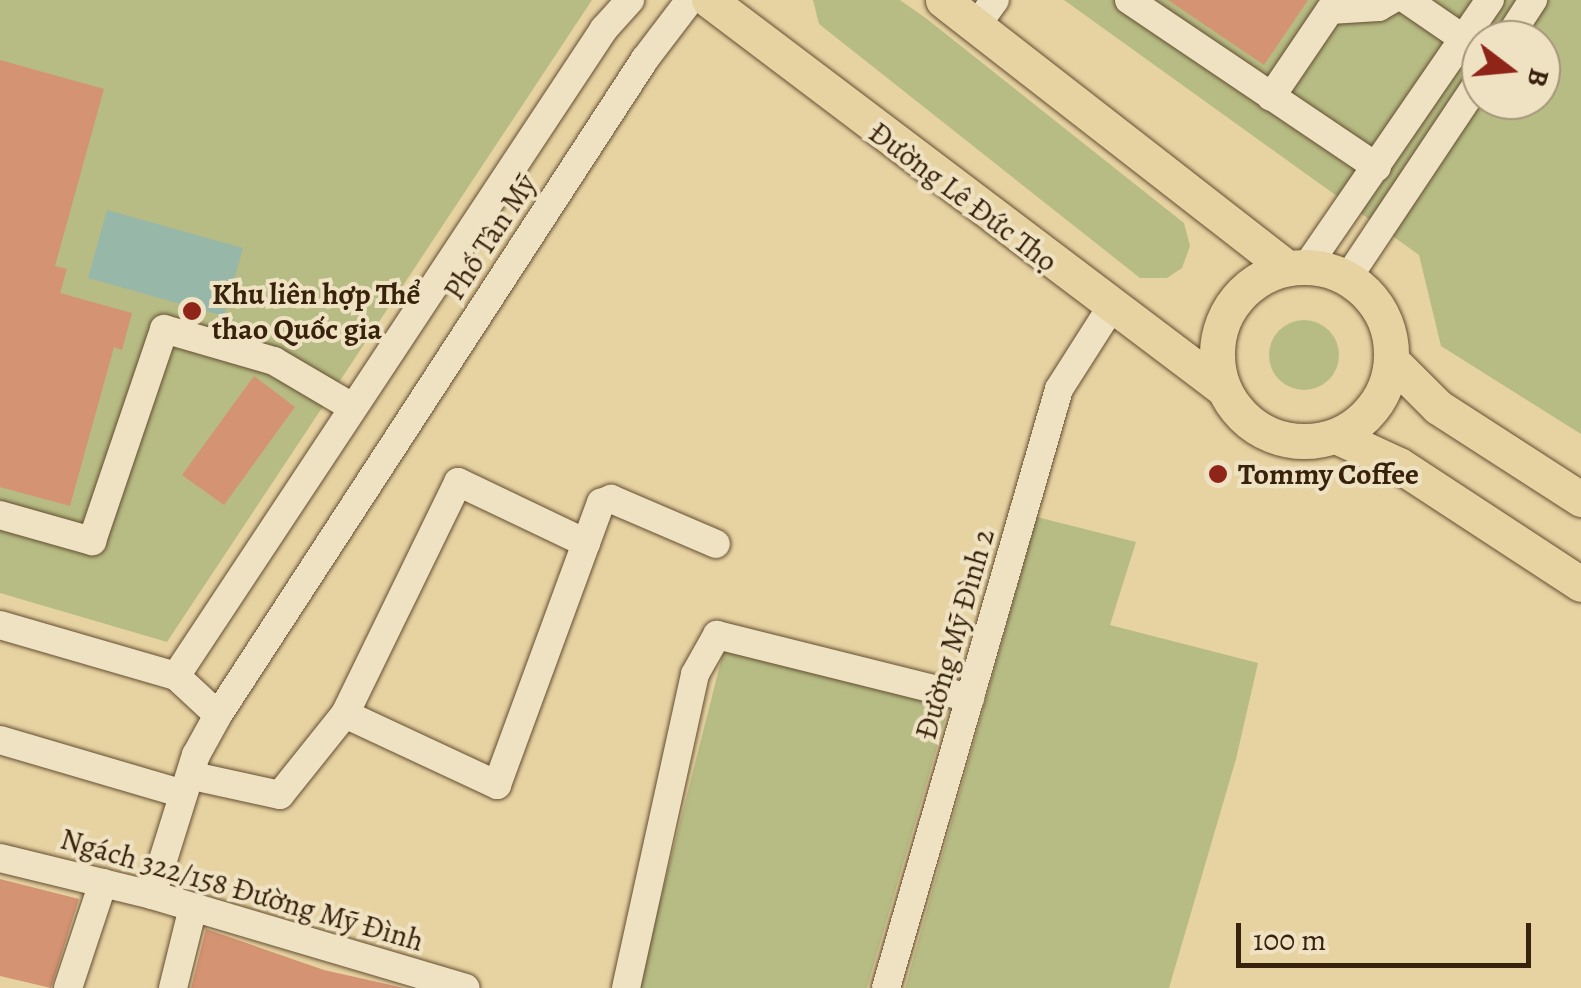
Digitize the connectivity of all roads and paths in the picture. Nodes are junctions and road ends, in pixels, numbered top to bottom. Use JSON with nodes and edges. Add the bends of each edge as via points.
{"nodes":[{"id":1,"x":630,"y":0,"type":"edge"},
{"id":2,"x":690,"y":0,"type":"edge"},
{"id":3,"x":709,"y":0,"type":"edge"},
{"id":4,"x":942,"y":0,"type":"edge"},
{"id":5,"x":1128,"y":0,"type":"edge"},
{"id":6,"x":1406,"y":1,"type":"edge"},
{"id":7,"x":985,"y":13,"type":"edge"},
{"id":8,"x":1461,"y":37,"type":"edge"},
{"id":9,"x":1461,"y":43,"type":"edge"},
{"id":10,"x":1271,"y":97,"type":"junction"},
{"id":11,"x":1461,"y":108,"type":"edge"},
{"id":12,"x":1377,"y":167,"type":"junction"},
{"id":13,"x":1297,"y":267,"type":"junction"},
{"id":14,"x":1347,"y":279,"type":"junction"},
{"id":15,"x":1110,"y":309,"type":"junction"},
{"id":16,"x":1391,"y":360,"type":"junction"},
{"id":17,"x":1221,"y":387,"type":"junction"},
{"id":18,"x":352,"y":407,"type":"junction"},
{"id":19,"x":1336,"y":436,"type":"junction"},
{"id":20,"x":1581,"y":499,"type":"edge"},
{"id":21,"x":0,"y":515,"type":"edge"},
{"id":22,"x":586,"y":543,"type":"junction"},
{"id":23,"x":716,"y":544,"type":"dead end"},
{"id":24,"x":1581,"y":584,"type":"edge"},
{"id":25,"x":0,"y":625,"type":"edge"},
{"id":26,"x":176,"y":676,"type":"junction"},
{"id":27,"x":970,"y":698,"type":"junction"},
{"id":28,"x":345,"y":714,"type":"junction"},
{"id":29,"x":218,"y":715,"type":"junction"},
{"id":30,"x":0,"y":740,"type":"edge"},
{"id":31,"x":188,"y":785,"type":"junction"},
{"id":32,"x":0,"y":858,"type":"edge"},
{"id":33,"x":104,"y":883,"type":"junction"},
{"id":34,"x":152,"y":895,"type":"junction"},
{"id":35,"x":192,"y":911,"type":"junction"},
{"id":36,"x":420,"y":981,"type":"edge"},
{"id":37,"x":68,"y":988,"type":"edge"},
{"id":38,"x":173,"y":988,"type":"edge"},
{"id":39,"x":465,"y":988,"type":"edge"},
{"id":40,"x":626,"y":988,"type":"edge"},
{"id":41,"x":886,"y":988,"type":"edge"}],
"edges":[{"from":1,"to":18,"type":"street","name":"Phố Tân Mỹ","via":[[604,29]]},
{"from":2,"to":29,"type":"street","name":"Phố Tân Mỹ","via":[[644,59]]},
{"from":3,"to":15,"type":"main road","name":"Đường Lê Đức Thọ"},
{"from":4,"to":7,"type":"main road"},
{"from":5,"to":10,"type":"street"},
{"from":6,"to":8,"type":"street"},
{"from":6,"to":10,"type":"street","via":[[1330,10]]},
{"from":7,"to":13,"type":"main road"},
{"from":9,"to":12,"type":"street"},
{"from":10,"to":12,"type":"street"},
{"from":11,"to":14,"type":"street"},
{"from":12,"to":13,"type":"street"},
{"from":13,"to":14,"type":"main road"},
{"from":13,"to":17,"type":"main road","via":[[1265,275],[1231,306],[1216,350]]},
{"from":14,"to":16,"type":"main road","via":[[1379,309]]},
{"from":15,"to":17,"type":"main road","name":"Đường Lê Đức Thọ"},
{"from":15,"to":27,"type":"street","name":"Đường Mỹ Đình 2","via":[[1059,389]]},
{"from":16,"to":19,"type":"main road","via":[[1382,392],[1363,418]]},
{"from":16,"to":20,"type":"main road","via":[[1438,406]]},
{"from":17,"to":19,"type":"main road","via":[[1262,432],[1311,442]]},
{"from":18,"to":21,"type":"street","via":[[274,361],[164,328],[92,540]]},
{"from":18,"to":26,"type":"street","name":"Phố Tân Mỹ"},
{"from":19,"to":24,"type":"main road","via":[[1398,465]]},
{"from":22,"to":23,"type":"street","via":[[605,499]]},
{"from":22,"to":28,"type":"street","via":[[458,482]]},
{"from":22,"to":28,"type":"street","via":[[497,786]]},
{"from":25,"to":26,"type":"street"},
{"from":26,"to":29,"type":"street"},
{"from":27,"to":40,"type":"street","via":[[717,635],[696,674]]},
{"from":27,"to":41,"type":"street","name":"Đường Mỹ Đình 2"},
{"from":28,"to":31,"type":"street","via":[[280,795]]},
{"from":29,"to":31,"type":"street","name":"Phố Tân Mỹ"},
{"from":30,"to":31,"type":"street"},
{"from":31,"to":34,"type":"street","name":"Phố Tân Mỹ"},
{"from":32,"to":33,"type":"street","name":"Ngách 322/158 Đường Mỹ Đình"},
{"from":33,"to":34,"type":"street","name":"Ngách 322/158 Đường Mỹ Đình"},
{"from":33,"to":37,"type":"street"},
{"from":34,"to":35,"type":"street","name":"Ngách 322/158 Đường Mỹ Đình"},
{"from":35,"to":36,"type":"street","name":"Ngách 322/158 Đường Mỹ Đình"},
{"from":35,"to":38,"type":"street"},
{"from":36,"to":39,"type":"street","name":"Ngách 322/158 Đường Mỹ Đình"}]}
